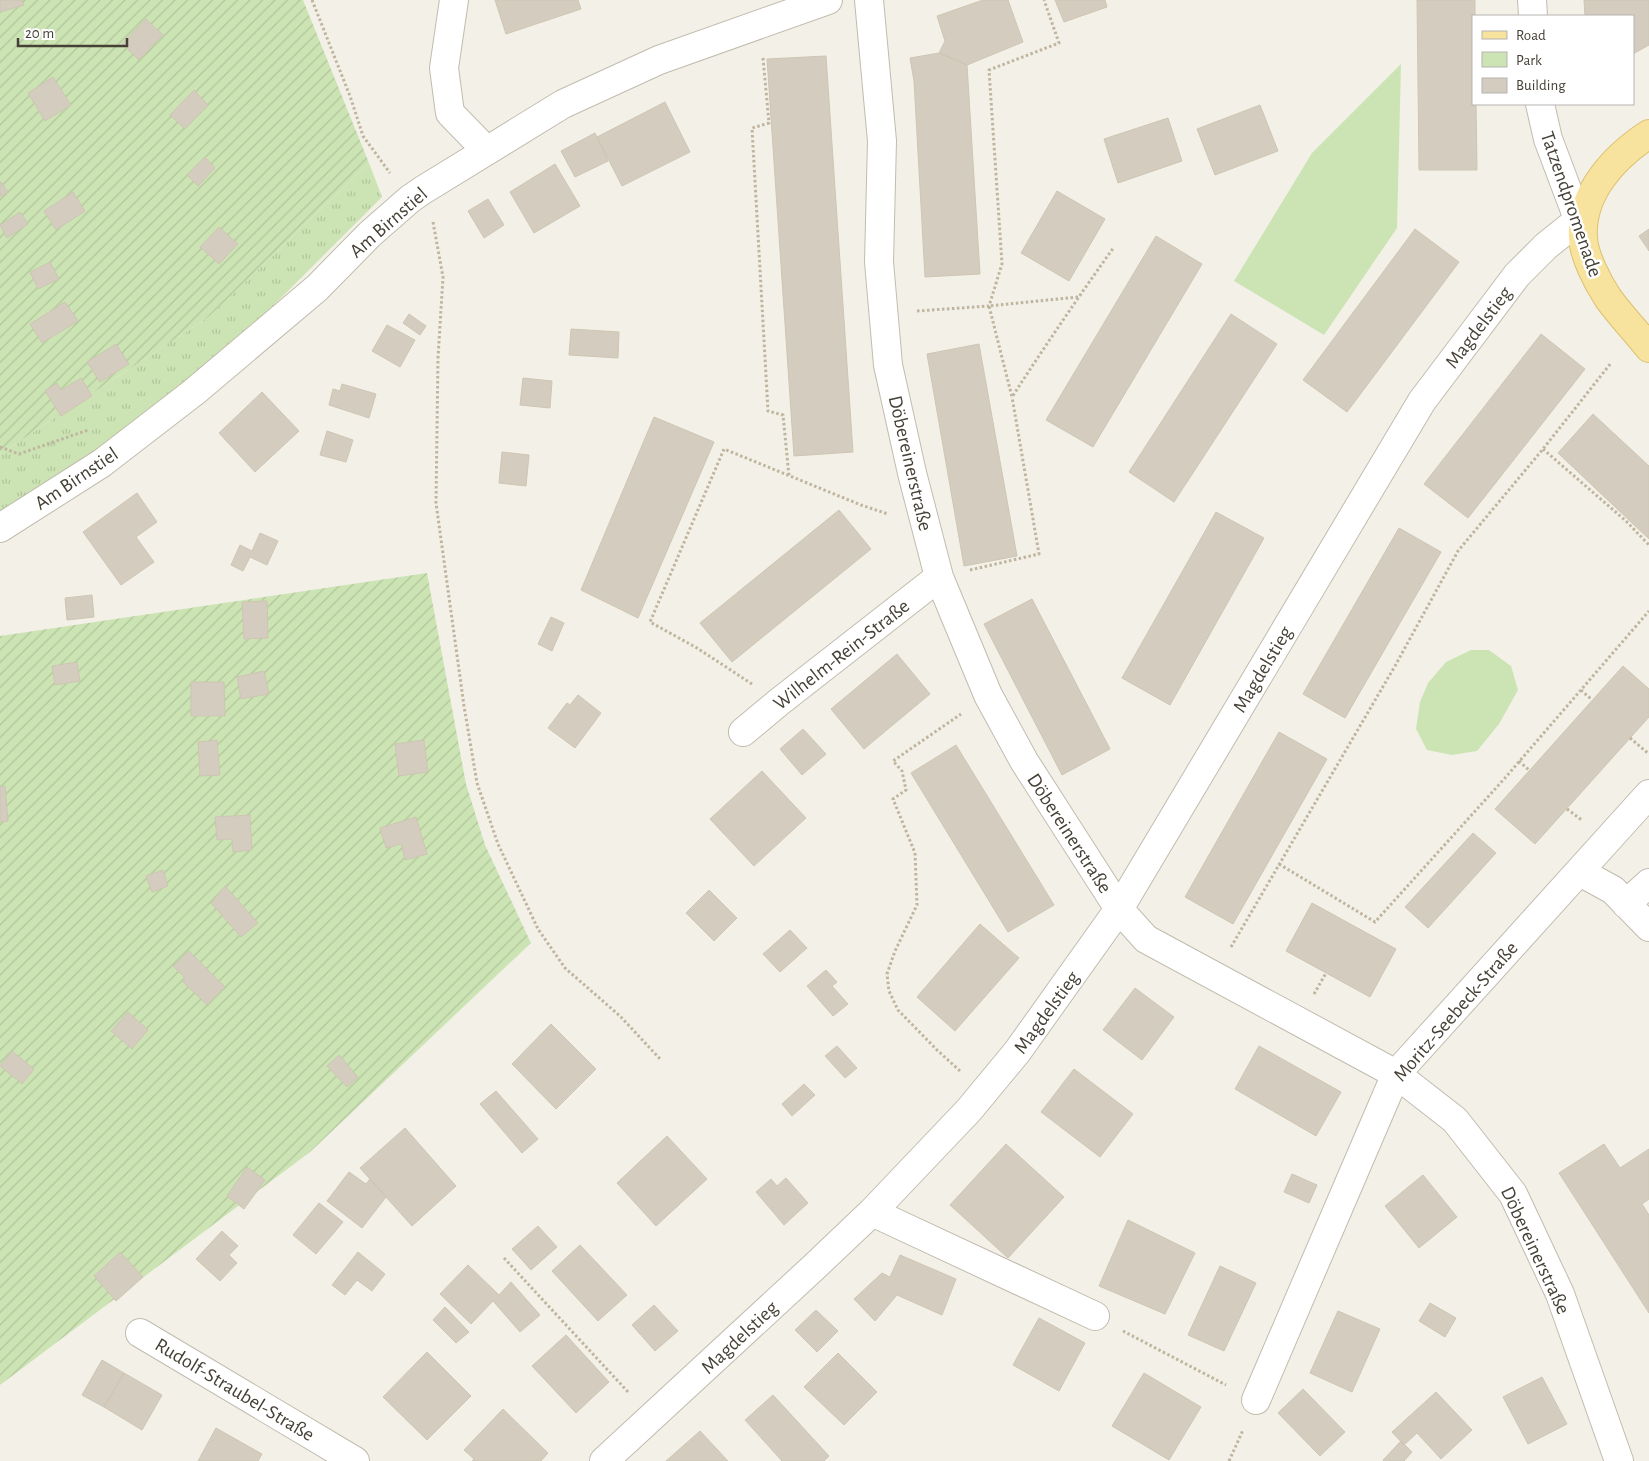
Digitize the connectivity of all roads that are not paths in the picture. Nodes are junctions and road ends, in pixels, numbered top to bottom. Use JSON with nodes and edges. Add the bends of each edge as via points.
{"nodes":[{"id":1,"x":454,"y":0,"type":"edge"},
{"id":2,"x":828,"y":0,"type":"edge"},
{"id":3,"x":869,"y":0,"type":"edge"},
{"id":4,"x":1532,"y":0,"type":"edge"},
{"id":5,"x":1532,"y":15,"type":"edge"},
{"id":6,"x":1540,"y":105,"type":"edge"},
{"id":7,"x":1649,"y":134,"type":"edge"},
{"id":8,"x":486,"y":150,"type":"junction"},
{"id":9,"x":1583,"y":224,"type":"junction"},
{"id":10,"x":1649,"y":348,"type":"edge"},
{"id":11,"x":0,"y":528,"type":"edge"},
{"id":12,"x":939,"y":576,"type":"junction"},
{"id":13,"x":743,"y":732,"type":"dead end"},
{"id":14,"x":1649,"y":794,"type":"edge"},
{"id":15,"x":1580,"y":872,"type":"junction"},
{"id":16,"x":1649,"y":883,"type":"edge"},
{"id":17,"x":1626,"y":904,"type":"junction"},
{"id":18,"x":1119,"y":909,"type":"junction"},
{"id":19,"x":1649,"y":927,"type":"edge"},
{"id":20,"x":1396,"y":1074,"type":"junction"},
{"id":21,"x":872,"y":1212,"type":"junction"},
{"id":22,"x":1095,"y":1316,"type":"road end"},
{"id":23,"x":140,"y":1333,"type":"dead end"},
{"id":24,"x":1256,"y":1400,"type":"road end"},
{"id":25,"x":355,"y":1461,"type":"edge"},
{"id":26,"x":604,"y":1461,"type":"edge"},
{"id":27,"x":1619,"y":1461,"type":"edge"}],
"edges":[{"from":1,"to":8,"type":"street","via":[[444,68],[450,113]]},
{"from":2,"to":8,"type":"street","name":"Am Birnstiel","via":[[659,60],[563,104]]},
{"from":3,"to":12,"type":"street","name":"Döbereinerstraße","via":[[882,142],[879,262],[888,365]]},
{"from":4,"to":5,"type":"street"},
{"from":6,"to":9,"type":"street","name":"Tatzendpromenade","via":[[1560,174],[1576,216]]},
{"from":7,"to":9,"type":"main road","via":[[1605,172],[1586,208]]},
{"from":8,"to":11,"type":"street","name":"Am Birnstiel","via":[[417,194],[370,234],[317,288],[194,392],[102,463]]},
{"from":9,"to":10,"type":"main road","name":"Tatzendpromenade","via":[[1588,260],[1608,297]]},
{"from":9,"to":18,"type":"street","name":"Magdelstieg","via":[[1571,226],[1517,275],[1422,401]]},
{"from":12,"to":13,"type":"street","name":"Wilhelm-Rein-Straße"},
{"from":12,"to":18,"type":"street","name":"Döbereinerstraße","via":[[988,695],[1024,761]]},
{"from":14,"to":15,"type":"street","name":"Moritz-Seebeck-Straße"},
{"from":15,"to":17,"type":"street","via":[[1613,890]]},
{"from":15,"to":20,"type":"street","name":"Moritz-Seebeck-Straße"},
{"from":16,"to":17,"type":"street"},
{"from":17,"to":19,"type":"street"},
{"from":18,"to":20,"type":"street","name":"Döbereinerstraße","via":[[1146,939]]},
{"from":18,"to":21,"type":"street","name":"Magdelstieg","via":[[1011,1059],[969,1110]]},
{"from":20,"to":24,"type":"street","name":"Moritz-Seebeck-Straße"},
{"from":20,"to":27,"type":"street","name":"Döbereinerstraße","via":[[1455,1120],[1514,1194],[1560,1294]]},
{"from":21,"to":22,"type":"street"},
{"from":21,"to":26,"type":"street","name":"Magdelstieg"},
{"from":23,"to":25,"type":"street","name":"Rudolf-Straubel-Straße"}]}
